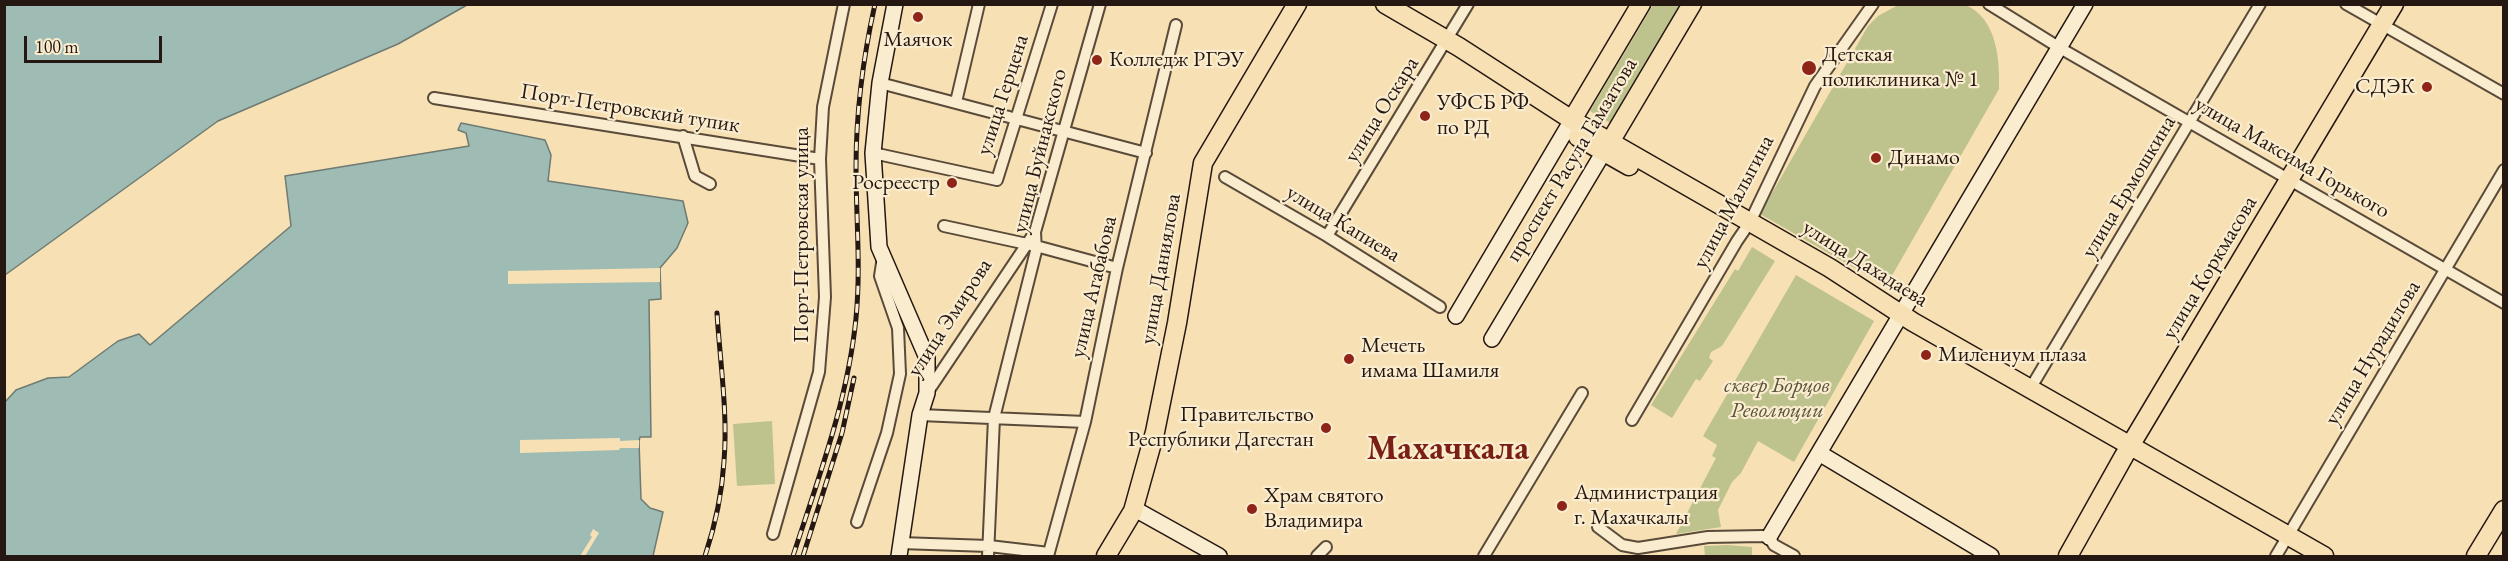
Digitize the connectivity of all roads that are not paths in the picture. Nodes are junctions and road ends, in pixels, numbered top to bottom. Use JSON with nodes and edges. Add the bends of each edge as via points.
{"nodes":[{"id":1,"x":844,"y":4,"type":"edge"},
{"id":2,"x":895,"y":4,"type":"edge"},
{"id":3,"x":979,"y":4,"type":"edge"},
{"id":4,"x":1052,"y":4,"type":"edge"},
{"id":5,"x":1100,"y":4,"type":"edge"},
{"id":6,"x":1298,"y":4,"type":"edge"},
{"id":7,"x":1368,"y":4,"type":"edge"},
{"id":8,"x":1385,"y":4,"type":"edge"},
{"id":9,"x":1641,"y":4,"type":"edge"},
{"id":10,"x":1692,"y":4,"type":"edge"},
{"id":11,"x":1873,"y":4,"type":"edge"},
{"id":12,"x":1989,"y":4,"type":"edge"},
{"id":13,"x":2085,"y":4,"type":"edge"},
{"id":14,"x":2260,"y":4,"type":"edge"},
{"id":15,"x":2346,"y":4,"type":"edge"},
{"id":16,"x":2394,"y":4,"type":"edge"},
{"id":17,"x":1468,"y":5,"type":"edge"},
{"id":18,"x":1176,"y":25,"type":"dead end"},
{"id":19,"x":2382,"y":26,"type":"junction"},
{"id":20,"x":1447,"y":38,"type":"junction"},
{"id":21,"x":2060,"y":48,"type":"junction"},
{"id":22,"x":880,"y":83,"type":"junction"},
{"id":23,"x":2504,"y":94,"type":"edge"},
{"id":24,"x":434,"y":98,"type":"dead end"},
{"id":25,"x":956,"y":102,"type":"junction"},
{"id":26,"x":1015,"y":119,"type":"junction"},
{"id":27,"x":2191,"y":123,"type":"junction"},
{"id":28,"x":1570,"y":126,"type":"junction"},
{"id":29,"x":1064,"y":132,"type":"junction"},
{"id":30,"x":683,"y":136,"type":"junction"},
{"id":31,"x":1606,"y":147,"type":"junction"},
{"id":32,"x":873,"y":153,"type":"junction"},
{"id":33,"x":1146,"y":153,"type":"junction"},
{"id":34,"x":820,"y":159,"type":"junction"},
{"id":35,"x":2504,"y":171,"type":"edge"},
{"id":36,"x":1225,"y":177,"type":"dead end"},
{"id":37,"x":2290,"y":181,"type":"junction"},
{"id":38,"x":710,"y":184,"type":"dead end"},
{"id":39,"x":944,"y":226,"type":"dead end"},
{"id":40,"x":1748,"y":227,"type":"junction"},
{"id":41,"x":1035,"y":232,"type":"joint"},
{"id":42,"x":1328,"y":236,"type":"junction"},
{"id":43,"x":1031,"y":245,"type":"junction"},
{"id":44,"x":883,"y":257,"type":"junction"},
{"id":45,"x":1117,"y":268,"type":"junction"},
{"id":46,"x":2445,"y":269,"type":"junction"},
{"id":47,"x":2504,"y":303,"type":"edge"},
{"id":48,"x":1440,"y":307,"type":"dead end"},
{"id":49,"x":1456,"y":316,"type":"dead end"},
{"id":50,"x":1898,"y":319,"type":"junction"},
{"id":51,"x":1492,"y":339,"type":"dead end"},
{"id":52,"x":2030,"y":389,"type":"junction"},
{"id":53,"x":927,"y":393,"type":"junction"},
{"id":54,"x":1582,"y":393,"type":"dead end"},
{"id":55,"x":920,"y":415,"type":"junction"},
{"id":56,"x":994,"y":418,"type":"junction"},
{"id":57,"x":1632,"y":420,"type":"dead end"},
{"id":58,"x":1084,"y":422,"type":"junction"},
{"id":59,"x":2127,"y":451,"type":"junction"},
{"id":60,"x":1819,"y":453,"type":"junction"},
{"id":61,"x":1134,"y":510,"type":"junction"},
{"id":62,"x":2504,"y":510,"type":"edge"},
{"id":63,"x":857,"y":522,"type":"dead end"},
{"id":64,"x":1598,"y":528,"type":"dead end"},
{"id":65,"x":2504,"y":531,"type":"edge"},
{"id":66,"x":773,"y":534,"type":"dead end"},
{"id":67,"x":1768,"y":537,"type":"junction"},
{"id":68,"x":2282,"y":546,"type":"edge"},
{"id":69,"x":1326,"y":547,"type":"dead end"},
{"id":70,"x":989,"y":551,"type":"edge"},
{"id":71,"x":898,"y":552,"type":"edge"},
{"id":72,"x":1048,"y":555,"type":"edge"},
{"id":73,"x":1108,"y":556,"type":"edge"},
{"id":74,"x":1214,"y":556,"type":"edge"},
{"id":75,"x":1219,"y":556,"type":"edge"},
{"id":76,"x":1317,"y":556,"type":"edge"},
{"id":77,"x":1484,"y":556,"type":"edge"},
{"id":78,"x":1794,"y":556,"type":"edge"},
{"id":79,"x":1991,"y":556,"type":"edge"},
{"id":80,"x":2068,"y":556,"type":"edge"},
{"id":81,"x":2303,"y":556,"type":"edge"},
{"id":82,"x":2324,"y":556,"type":"edge"},
{"id":83,"x":2476,"y":556,"type":"edge"},
{"id":84,"x":2488,"y":556,"type":"edge"}],
"edges":[{"from":1,"to":34,"type":"street","name":"Порт-Петровская улица","via":[[823,107]]},
{"from":2,"to":22,"type":"street"},
{"from":3,"to":25,"type":"street"},
{"from":4,"to":26,"type":"street","name":"улица Герцена"},
{"from":5,"to":29,"type":"street","name":"улица Буйнакского"},
{"from":6,"to":61,"type":"main road","name":"улица Даниялова","via":[[1205,164],[1160,421]]},
{"from":7,"to":20,"type":"main road","name":"улица Дахадаева"},
{"from":8,"to":20,"type":"main road","name":"улица Дахадаева"},
{"from":9,"to":28,"type":"main road","name":"проспект Расула Гамзатова"},
{"from":10,"to":31,"type":"main road","name":"проспект Расула Гамзатова"},
{"from":11,"to":40,"type":"street","name":"улица Малыгина","via":[[1815,86]]},
{"from":12,"to":21,"type":"street","name":"улица Максима Горького"},
{"from":13,"to":21,"type":"street"},
{"from":14,"to":27,"type":"street","name":"улица Ермошкина"},
{"from":15,"to":19,"type":"street"},
{"from":16,"to":19,"type":"main road","name":"улица Коркмасова"},
{"from":17,"to":20,"type":"street","name":"улица Оскара"},
{"from":18,"to":33,"type":"street","name":"улица Агабабова"},
{"from":19,"to":23,"type":"street"},
{"from":19,"to":37,"type":"main road","name":"улица Коркмасова"},
{"from":20,"to":28,"type":"main road","name":"улица Дахадаева"},
{"from":20,"to":42,"type":"street","name":"улица Оскара"},
{"from":21,"to":27,"type":"street","name":"улица Максима Горького"},
{"from":21,"to":50,"type":"street"},
{"from":22,"to":25,"type":"street"},
{"from":22,"to":32,"type":"street"},
{"from":24,"to":30,"type":"street","name":"Порт-Петровский тупик"},
{"from":25,"to":26,"type":"street"},
{"from":26,"to":29,"type":"street"},
{"from":26,"to":32,"type":"street","name":"улица Герцена","via":[[997,180]]},
{"from":27,"to":37,"type":"street","name":"улица Максима Горького"},
{"from":27,"to":52,"type":"street","name":"улица Ермошкина"},
{"from":28,"to":31,"type":"main road","name":"улица Дахадаева"},
{"from":28,"to":49,"type":"street","name":"проспект Расула Гамзатова"},
{"from":29,"to":33,"type":"street"},
{"from":29,"to":41,"type":"street","name":"улица Буйнакского"},
{"from":30,"to":34,"type":"street","name":"Порт-Петровский тупик"},
{"from":30,"to":38,"type":"street","via":[[695,176]]},
{"from":31,"to":40,"type":"main road","name":"улица Дахадаева","via":[[1674,190]]},
{"from":31,"to":51,"type":"street","name":"проспект Расула Гамзатова"},
{"from":32,"to":44,"type":"street","via":[[879,247]]},
{"from":33,"to":45,"type":"street","name":"улица Агабабова"},
{"from":34,"to":66,"type":"street","name":"Порт-Петровская улица","via":[[825,297],[819,372]]},
{"from":35,"to":46,"type":"street","name":"улица Нурадилова"},
{"from":36,"to":42,"type":"street","name":"улица Капиева"},
{"from":37,"to":46,"type":"street","name":"улица Максима Горького"},
{"from":37,"to":59,"type":"main road","name":"улица Коркмасова"},
{"from":39,"to":43,"type":"street"},
{"from":40,"to":50,"type":"main road","name":"улица Дахадаева"},
{"from":40,"to":57,"type":"street","name":"улица Малыгина"},
{"from":41,"to":43,"type":"street","name":"улица Эмирова"},
{"from":42,"to":48,"type":"street","name":"улица Капиева"},
{"from":43,"to":45,"type":"street"},
{"from":43,"to":53,"type":"street","name":"улица Эмирова"},
{"from":43,"to":56,"type":"street","name":"улица Буйнакского"},
{"from":44,"to":53,"type":"street","via":[[927,358]]},
{"from":44,"to":63,"type":"street","via":[[880,276],[898,328],[900,374],[887,433]]},
{"from":45,"to":58,"type":"street","name":"улица Агабабова"},
{"from":46,"to":47,"type":"street","name":"улица Максима Горького"},
{"from":46,"to":68,"type":"street","name":"улица Нурадилова"},
{"from":50,"to":52,"type":"main road","name":"улица Дахадаева"},
{"from":50,"to":59,"type":"main road","name":"улица Дахадаева"},
{"from":50,"to":60,"type":"street"},
{"from":52,"to":59,"type":"main road","name":"улица Дахадаева"},
{"from":53,"to":55,"type":"street","name":"улица Эмирова"},
{"from":54,"to":77,"type":"street"},
{"from":55,"to":56,"type":"street"},
{"from":55,"to":71,"type":"street","name":"улица Эмирова"},
{"from":56,"to":58,"type":"street"},
{"from":56,"to":70,"type":"street","name":"улица Буйнакского"},
{"from":58,"to":72,"type":"street","name":"улица Агабабова"},
{"from":59,"to":68,"type":"main road","name":"улица Дахадаева"},
{"from":59,"to":80,"type":"main road","name":"улица Коркмасова"},
{"from":60,"to":67,"type":"street"},
{"from":60,"to":79,"type":"street"},
{"from":61,"to":73,"type":"main road","name":"улица Даниялова"},
{"from":61,"to":74,"type":"street"},
{"from":61,"to":75,"type":"street"},
{"from":62,"to":83,"type":"main road"},
{"from":64,"to":67,"type":"street","via":[[1622,545],[1638,548],[1708,537]]},
{"from":65,"to":84,"type":"main road"},
{"from":67,"to":78,"type":"street"},
{"from":68,"to":81,"type":"main road","name":"улица Дахадаева"},
{"from":68,"to":82,"type":"main road","name":"улица Дахадаева"},
{"from":69,"to":76,"type":"street"},
{"from":70,"to":71,"type":"street"},
{"from":70,"to":72,"type":"street"}]}
